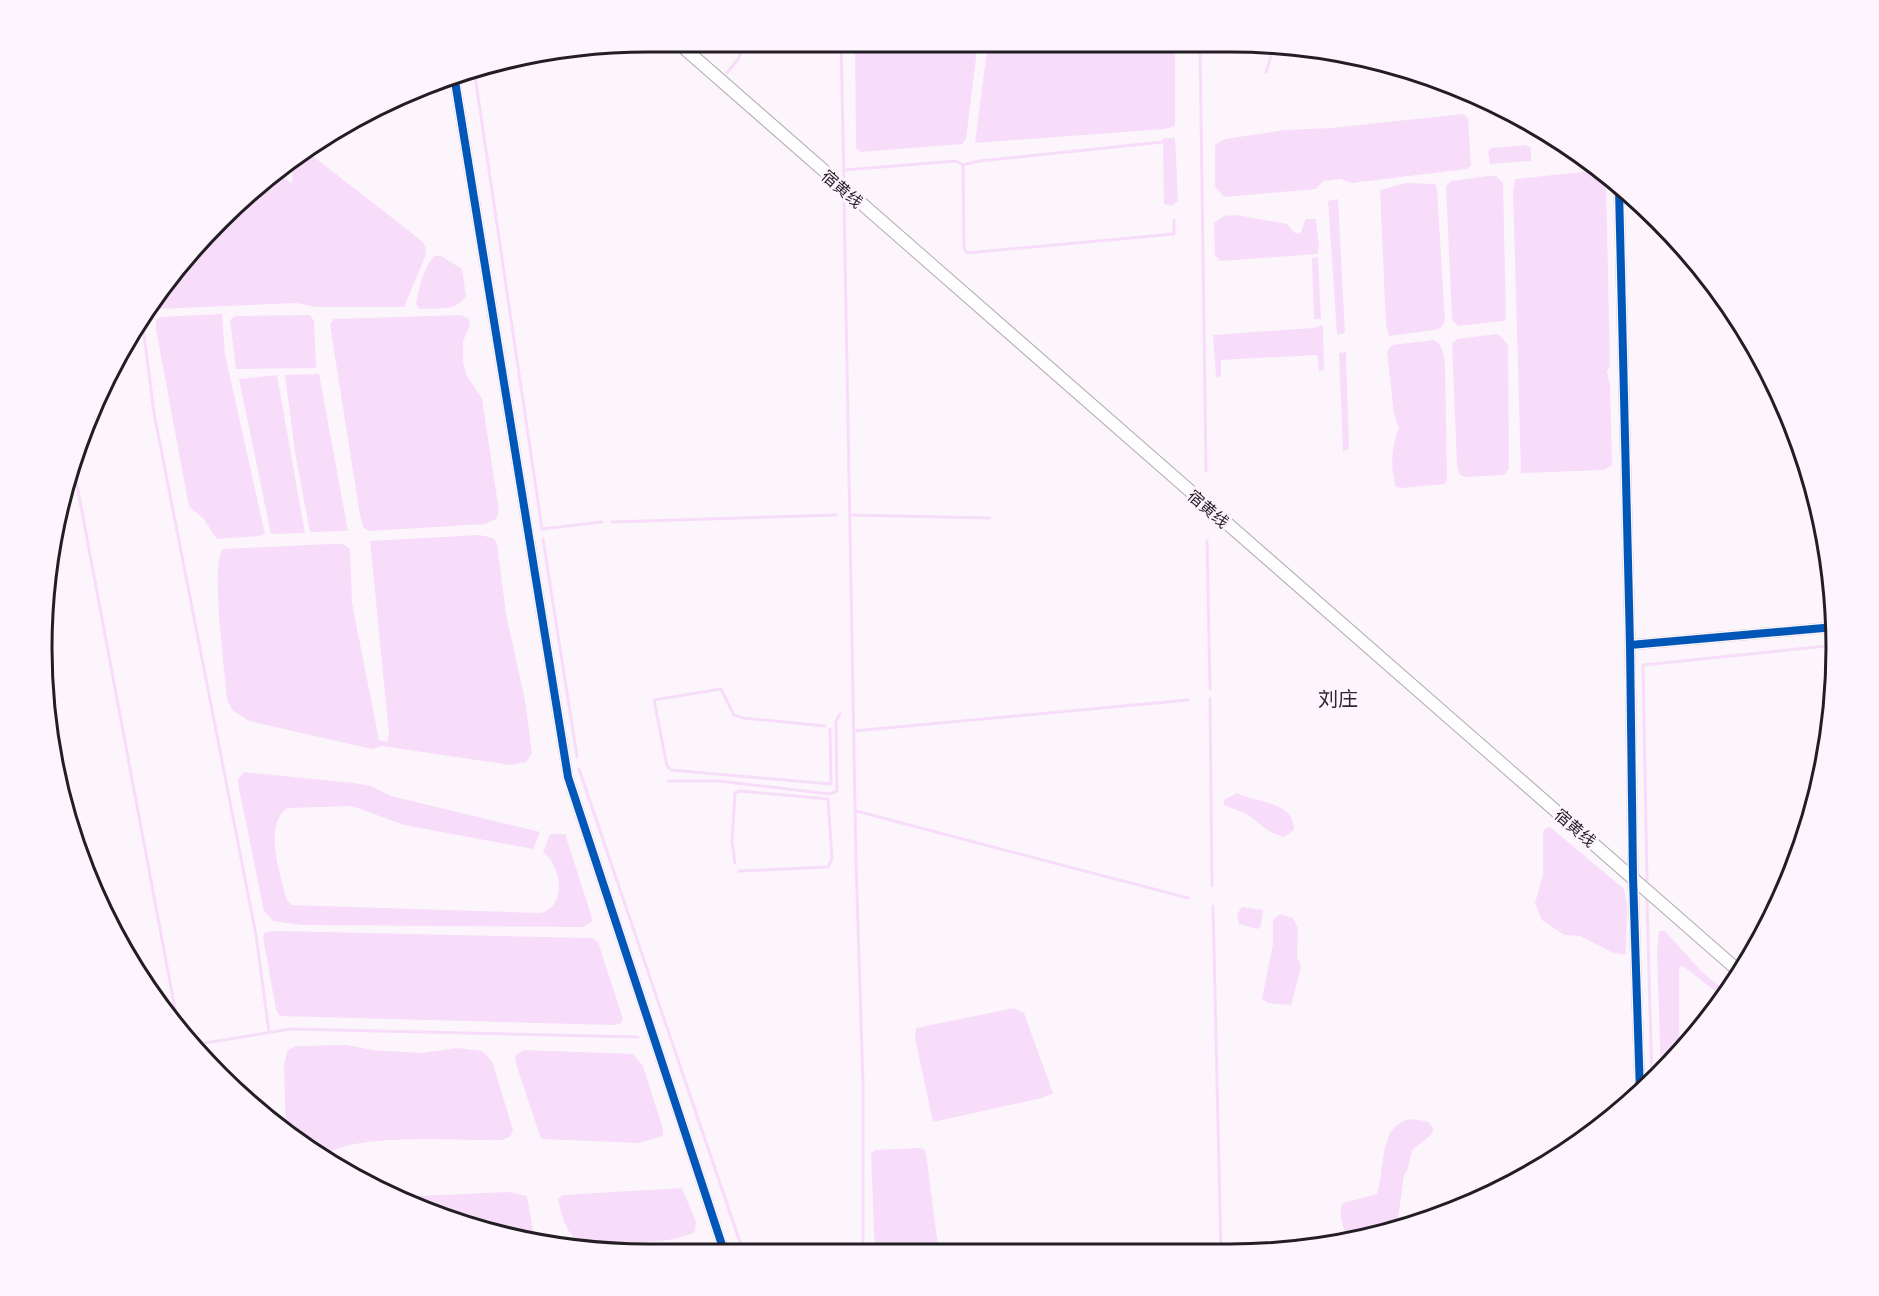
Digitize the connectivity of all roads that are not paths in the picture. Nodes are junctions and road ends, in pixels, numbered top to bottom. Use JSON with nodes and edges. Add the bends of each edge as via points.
{"nodes":[{"id":1,"x":688,"y":52,"type":"edge"},
{"id":2,"x":456,"y":85,"type":"edge"},
{"id":3,"x":1619,"y":196,"type":"edge"},
{"id":4,"x":1825,"y":628,"type":"edge"},
{"id":5,"x":1630,"y":645,"type":"junction"},
{"id":6,"x":1633,"y":877,"type":"junction"},
{"id":7,"x":1734,"y":967,"type":"edge"},
{"id":8,"x":1640,"y":1081,"type":"edge"},
{"id":9,"x":722,"y":1244,"type":"edge"}],
"edges":[{"from":1,"to":6,"type":"main road","name":"宿黄线"},
{"from":2,"to":9,"type":"street","via":[[567,777]]},
{"from":3,"to":5,"type":"street"},
{"from":4,"to":5,"type":"street"},
{"from":5,"to":6,"type":"street"},
{"from":6,"to":7,"type":"main road","name":"宿黄线"},
{"from":6,"to":8,"type":"street"}]}
